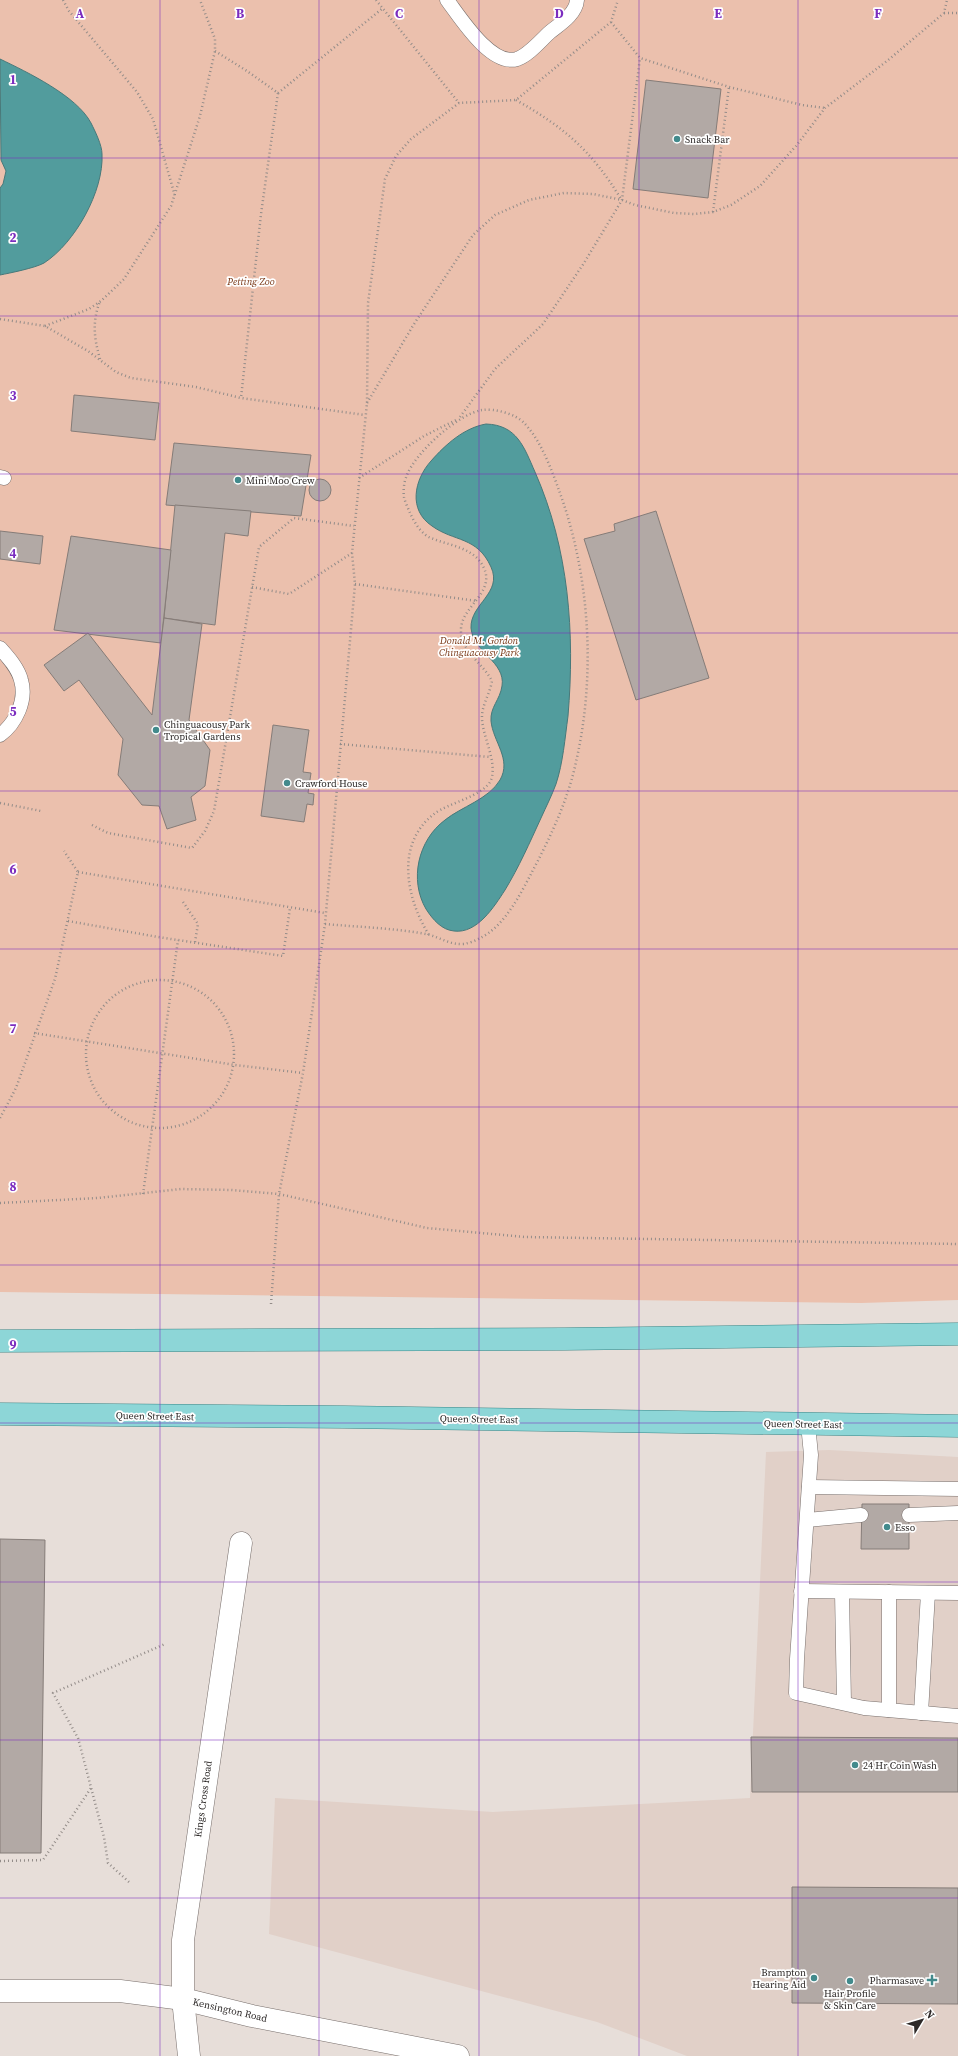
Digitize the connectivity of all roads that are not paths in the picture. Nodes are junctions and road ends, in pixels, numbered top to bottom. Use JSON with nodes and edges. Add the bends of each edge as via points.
{"nodes":[{"id":1,"x":447,"y":0,"type":"edge"},
{"id":2,"x":577,"y":0,"type":"edge"},
{"id":3,"x":0,"y":648,"type":"edge"},
{"id":4,"x":0,"y":735,"type":"edge"},
{"id":5,"x":958,"y":1334,"type":"edge"},
{"id":6,"x":0,"y":1341,"type":"edge"},
{"id":7,"x":0,"y":1414,"type":"edge"},
{"id":8,"x":808,"y":1424,"type":"junction"},
{"id":9,"x":958,"y":1426,"type":"edge"},
{"id":10,"x":809,"y":1487,"type":"junction"},
{"id":11,"x":958,"y":1489,"type":"edge"},
{"id":12,"x":958,"y":1514,"type":"edge"},
{"id":13,"x":861,"y":1515,"type":"dead end"},
{"id":14,"x":909,"y":1515,"type":"dead end"},
{"id":15,"x":807,"y":1520,"type":"junction"},
{"id":16,"x":241,"y":1543,"type":"dead end"},
{"id":17,"x":801,"y":1592,"type":"junction"},
{"id":18,"x":842,"y":1592,"type":"junction"},
{"id":19,"x":888,"y":1592,"type":"junction"},
{"id":20,"x":928,"y":1593,"type":"junction"},
{"id":21,"x":958,"y":1593,"type":"edge"},
{"id":22,"x":844,"y":1703,"type":"junction"},
{"id":23,"x":889,"y":1710,"type":"junction"},
{"id":24,"x":921,"y":1713,"type":"junction"},
{"id":25,"x":958,"y":1716,"type":"edge"},
{"id":26,"x":0,"y":1991,"type":"edge"},
{"id":27,"x":183,"y":1999,"type":"junction"},
{"id":28,"x":189,"y":2056,"type":"edge"},
{"id":29,"x":458,"y":2056,"type":"edge"}],
"edges":[{"from":1,"to":2,"type":"lane","via":[[488,49],[499,57],[510,60],[522,56],[568,18],[576,7]]},
{"from":3,"to":4,"type":"lane","via":[[21,680],[23,698],[18,715]]},
{"from":5,"to":6,"type":"main road","via":[[565,1339]]},
{"from":7,"to":8,"type":"main road","name":"Queen Street East","via":[[345,1416]]},
{"from":8,"to":9,"type":"main road","name":"Queen Street East"},
{"from":8,"to":10,"type":"lane","via":[[811,1455]]},
{"from":10,"to":11,"type":"lane"},
{"from":10,"to":15,"type":"lane"},
{"from":12,"to":14,"type":"lane"},
{"from":13,"to":15,"type":"lane"},
{"from":15,"to":17,"type":"lane"},
{"from":16,"to":27,"type":"street","name":"Kings Cross Road","via":[[183,1940]]},
{"from":17,"to":18,"type":"lane"},
{"from":17,"to":22,"type":"lane","via":[[796,1693]]},
{"from":18,"to":19,"type":"lane"},
{"from":18,"to":22,"type":"lane"},
{"from":19,"to":20,"type":"lane"},
{"from":19,"to":23,"type":"lane"},
{"from":20,"to":21,"type":"lane"},
{"from":20,"to":24,"type":"lane"},
{"from":22,"to":23,"type":"lane"},
{"from":23,"to":24,"type":"lane"},
{"from":24,"to":25,"type":"lane"},
{"from":26,"to":27,"type":"street","name":"Kensington Road","via":[[120,1990]]},
{"from":27,"to":28,"type":"street","name":"Kings Cross Road"},
{"from":27,"to":29,"type":"street","name":"Kensington Road","via":[[252,2016]]}]}
